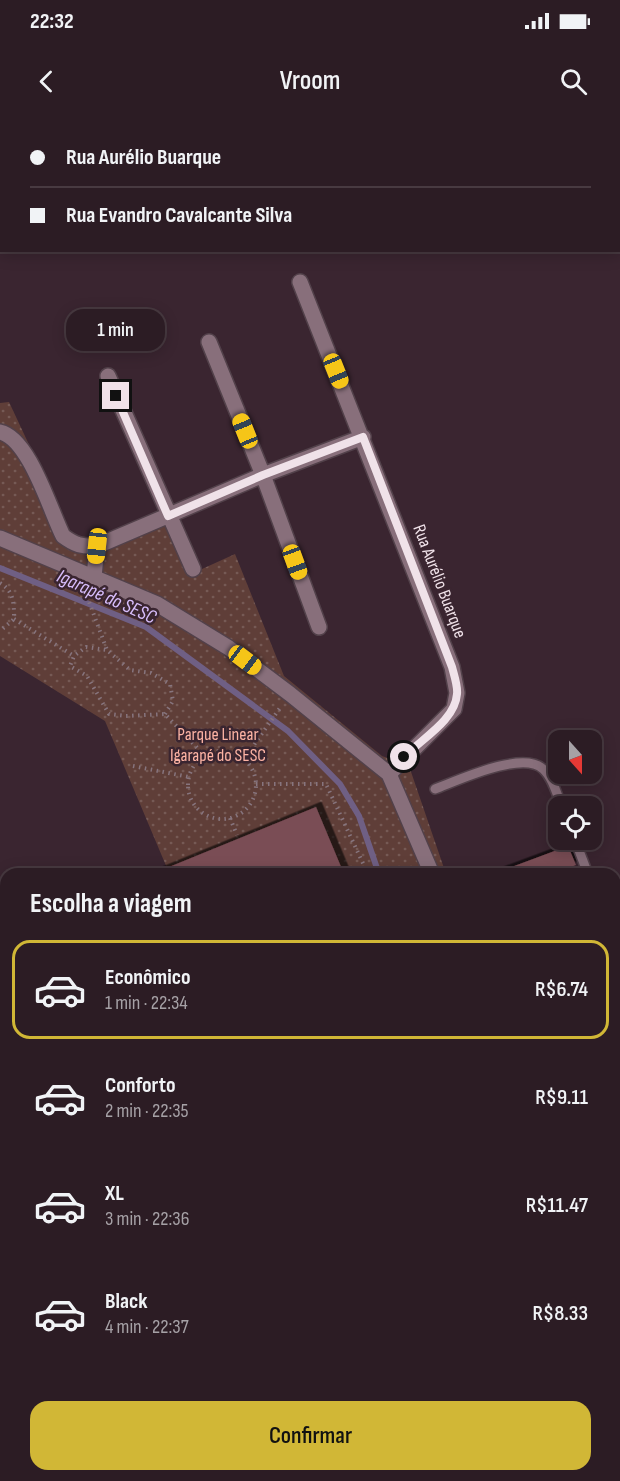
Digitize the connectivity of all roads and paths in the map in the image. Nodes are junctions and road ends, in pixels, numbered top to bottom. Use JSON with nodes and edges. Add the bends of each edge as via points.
{"nodes":[{"id":1,"x":300,"y":282,"type":"dead end"},
{"id":2,"x":209,"y":342,"type":"dead end"},
{"id":3,"x":108,"y":376,"type":"dead end"},
{"id":4,"x":0,"y":432,"type":"edge"},
{"id":5,"x":363,"y":437,"type":"junction"},
{"id":6,"x":263,"y":475,"type":"junction"},
{"id":7,"x":168,"y":516,"type":"junction"},
{"id":8,"x":0,"y":538,"type":"edge"},
{"id":9,"x":97,"y":546,"type":"junction"},
{"id":10,"x":193,"y":569,"type":"dead end"},
{"id":11,"x":78,"y":570,"type":"junction"},
{"id":12,"x":94,"y":577,"type":"junction"},
{"id":13,"x":0,"y":583,"type":"edge"},
{"id":14,"x":14,"y":619,"type":"junction"},
{"id":15,"x":320,"y":627,"type":"dead end"},
{"id":16,"x":0,"y":631,"type":"edge"},
{"id":17,"x":107,"y":650,"type":"junction"},
{"id":18,"x":74,"y":656,"type":"junction"},
{"id":19,"x":165,"y":714,"type":"junction"},
{"id":20,"x":267,"y":725,"type":"dead end"},
{"id":21,"x":205,"y":756,"type":"junction"},
{"id":22,"x":244,"y":759,"type":"junction"},
{"id":23,"x":133,"y":766,"type":"dead end"},
{"id":24,"x":389,"y":774,"type":"junction"},
{"id":25,"x":189,"y":777,"type":"junction"},
{"id":26,"x":256,"y":784,"type":"junction"},
{"id":27,"x":435,"y":789,"type":"dead end"},
{"id":28,"x":557,"y":796,"type":"edge"},
{"id":29,"x":230,"y":818,"type":"junction"},
{"id":30,"x":237,"y":835,"type":"dead end"},
{"id":31,"x":579,"y":850,"type":"edge"},
{"id":32,"x":365,"y":868,"type":"edge"},
{"id":33,"x":429,"y":868,"type":"edge"},
{"id":34,"x":586,"y":868,"type":"edge"}],
"edges":[{"from":1,"to":5,"type":"street","name":"Rua Aurélio Buarque"},
{"from":2,"to":6,"type":"street"},
{"from":3,"to":7,"type":"street"},
{"from":4,"to":9,"type":"street","via":[[9,434],[23,450],[63,536],[74,545]]},
{"from":5,"to":6,"type":"street"},
{"from":5,"to":24,"type":"street","name":"Rua Aurélio Buarque","via":[[452,667],[458,693],[447,718]]},
{"from":6,"to":7,"type":"street"},
{"from":6,"to":15,"type":"street"},
{"from":7,"to":9,"type":"street"},
{"from":7,"to":10,"type":"street"},
{"from":8,"to":11,"type":"street"},
{"from":9,"to":12,"type":"street"},
{"from":11,"to":12,"type":"street"},
{"from":11,"to":17,"type":"path"},
{"from":12,"to":24,"type":"street","via":[[157,604],[230,648]]},
{"from":13,"to":14,"type":"path","via":[[14,599]]},
{"from":14,"to":16,"type":"path"},
{"from":14,"to":18,"type":"path"},
{"from":17,"to":18,"type":"path","via":[[86,647]]},
{"from":17,"to":19,"type":"path","via":[[130,670],[151,673],[170,684],[173,701]]},
{"from":18,"to":19,"type":"path","via":[[70,666],[87,676],[109,714]]},
{"from":19,"to":21,"type":"path"},
{"from":20,"to":22,"type":"path"},
{"from":21,"to":22,"type":"path","via":[[225,751]]},
{"from":21,"to":25,"type":"path"},
{"from":22,"to":26,"type":"path"},
{"from":23,"to":25,"type":"path"},
{"from":24,"to":33,"type":"street"},
{"from":25,"to":29,"type":"path","via":[[191,800],[198,809],[207,816]]},
{"from":26,"to":29,"type":"path","via":[[249,805]]},
{"from":26,"to":32,"type":"path","via":[[326,783]]},
{"from":27,"to":28,"type":"lane","via":[[509,764],[537,763],[546,771]]},
{"from":29,"to":30,"type":"path"},
{"from":31,"to":34,"type":"lane"}]}
